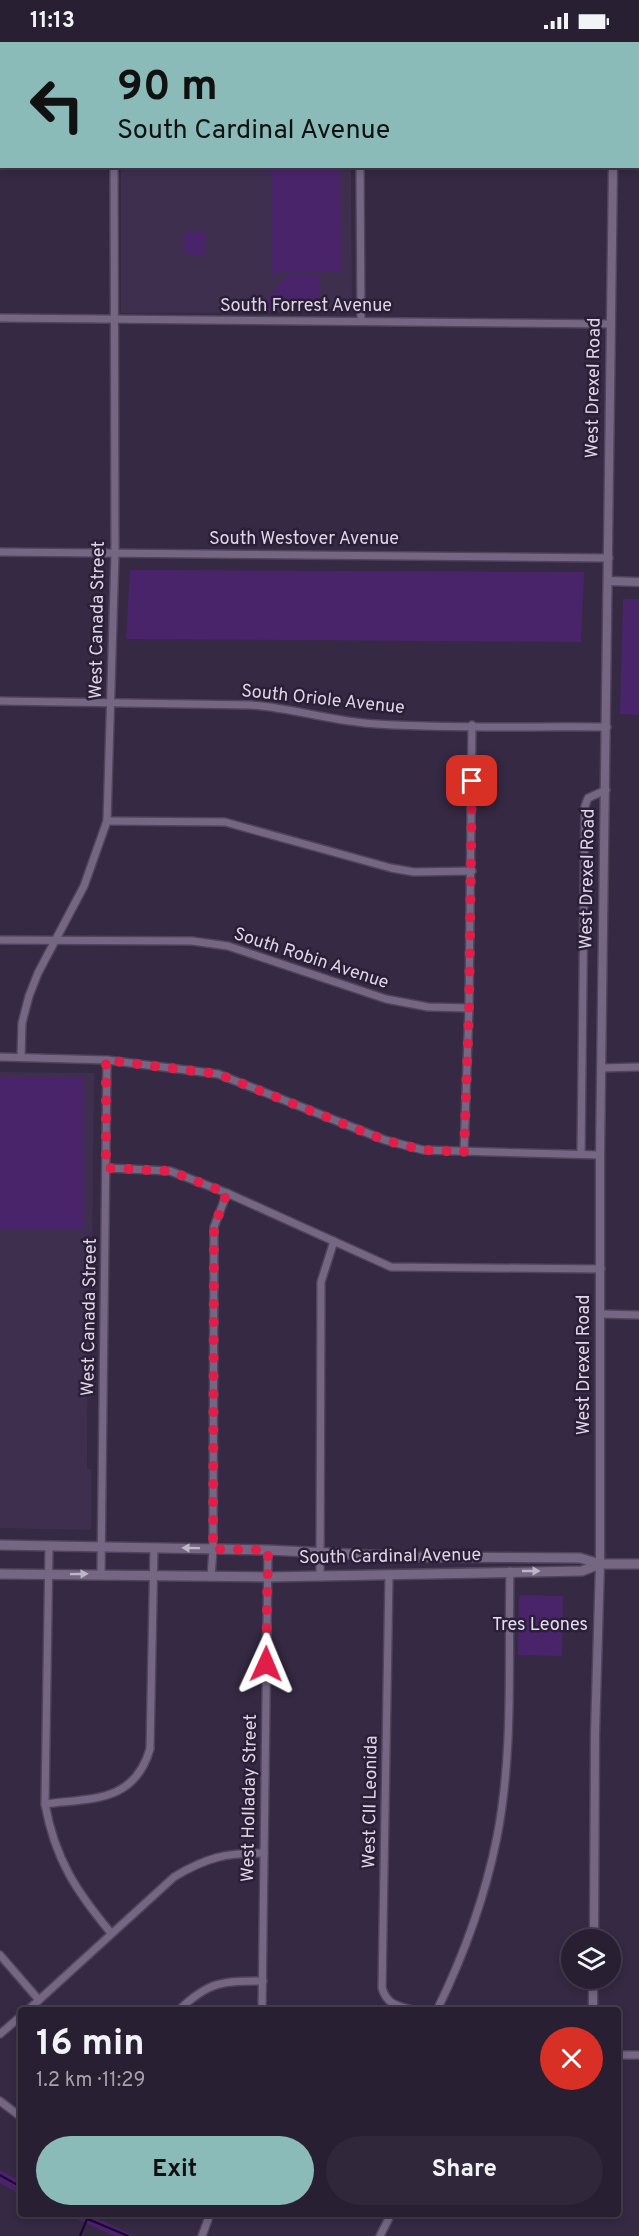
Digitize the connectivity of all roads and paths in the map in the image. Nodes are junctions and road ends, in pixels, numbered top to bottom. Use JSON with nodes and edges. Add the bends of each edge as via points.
{"nodes":[{"id":1,"x":114,"y":168,"type":"edge"},
{"id":2,"x":360,"y":168,"type":"edge"},
{"id":3,"x":612,"y":168,"type":"edge"},
{"id":4,"x":0,"y":318,"type":"edge"},
{"id":5,"x":113,"y":320,"type":"junction"},
{"id":6,"x":361,"y":321,"type":"junction"},
{"id":7,"x":611,"y":324,"type":"junction"},
{"id":8,"x":0,"y":552,"type":"edge"},
{"id":9,"x":115,"y":554,"type":"junction"},
{"id":10,"x":609,"y":558,"type":"junction"},
{"id":11,"x":609,"y":581,"type":"junction"},
{"id":12,"x":639,"y":582,"type":"edge"},
{"id":13,"x":0,"y":701,"type":"edge"},
{"id":14,"x":112,"y":704,"type":"junction"},
{"id":15,"x":472,"y":725,"type":"junction"},
{"id":16,"x":607,"y":727,"type":"junction"},
{"id":17,"x":606,"y":790,"type":"junction"},
{"id":18,"x":107,"y":821,"type":"junction"},
{"id":19,"x":472,"y":871,"type":"junction"},
{"id":20,"x":0,"y":940,"type":"edge"},
{"id":21,"x":55,"y":940,"type":"junction"},
{"id":22,"x":469,"y":1008,"type":"junction"},
{"id":23,"x":0,"y":1057,"type":"edge"},
{"id":24,"x":21,"y":1057,"type":"junction"},
{"id":25,"x":106,"y":1060,"type":"junction"},
{"id":26,"x":639,"y":1067,"type":"edge"},
{"id":27,"x":601,"y":1068,"type":"junction"},
{"id":28,"x":464,"y":1152,"type":"junction"},
{"id":29,"x":581,"y":1155,"type":"junction"},
{"id":30,"x":600,"y":1155,"type":"junction"},
{"id":31,"x":106,"y":1168,"type":"junction"},
{"id":32,"x":227,"y":1193,"type":"junction"},
{"id":33,"x":334,"y":1241,"type":"junction"},
{"id":34,"x":601,"y":1269,"type":"junction"},
{"id":35,"x":601,"y":1314,"type":"junction"},
{"id":36,"x":639,"y":1316,"type":"edge"},
{"id":37,"x":0,"y":1545,"type":"edge"},
{"id":38,"x":49,"y":1546,"type":"junction"},
{"id":39,"x":102,"y":1546,"type":"junction"},
{"id":40,"x":154,"y":1548,"type":"junction"},
{"id":41,"x":213,"y":1549,"type":"junction"},
{"id":42,"x":268,"y":1550,"type":"junction"},
{"id":43,"x":320,"y":1553,"type":"junction"},
{"id":44,"x":600,"y":1564,"type":"junction"},
{"id":45,"x":639,"y":1564,"type":"edge"},
{"id":46,"x":510,"y":1571,"type":"junction"},
{"id":47,"x":101,"y":1573,"type":"junction"},
{"id":48,"x":0,"y":1574,"type":"edge"},
{"id":49,"x":49,"y":1574,"type":"junction"},
{"id":50,"x":154,"y":1575,"type":"junction"},
{"id":51,"x":389,"y":1575,"type":"junction"},
{"id":52,"x":320,"y":1576,"type":"junction"},
{"id":53,"x":211,"y":1577,"type":"junction"},
{"id":54,"x":267,"y":1577,"type":"junction"},
{"id":55,"x":45,"y":1804,"type":"junction"},
{"id":56,"x":264,"y":1853,"type":"junction"},
{"id":57,"x":594,"y":1929,"type":"edge"},
{"id":58,"x":111,"y":1933,"type":"junction"},
{"id":59,"x":0,"y":1955,"type":"edge"},
{"id":60,"x":263,"y":1981,"type":"junction"},
{"id":61,"x":594,"y":1989,"type":"edge"},
{"id":62,"x":39,"y":2000,"type":"junction"},
{"id":63,"x":31,"y":2007,"type":"edge"},
{"id":64,"x":182,"y":2007,"type":"edge"},
{"id":65,"x":262,"y":2007,"type":"edge"},
{"id":66,"x":402,"y":2007,"type":"edge"},
{"id":67,"x":438,"y":2007,"type":"edge"},
{"id":68,"x":593,"y":2007,"type":"edge"},
{"id":69,"x":18,"y":2019,"type":"edge"},
{"id":70,"x":0,"y":2034,"type":"edge"},
{"id":71,"x":621,"y":2055,"type":"edge"},
{"id":72,"x":639,"y":2055,"type":"edge"},
{"id":73,"x":0,"y":2101,"type":"edge"},
{"id":74,"x":18,"y":2115,"type":"edge"},
{"id":75,"x":209,"y":2217,"type":"edge"},
{"id":76,"x":390,"y":2217,"type":"edge"},
{"id":77,"x":202,"y":2236,"type":"edge"},
{"id":78,"x":380,"y":2236,"type":"edge"}],
"edges":[{"from":1,"to":5,"type":"street","name":"West Canada Street"},
{"from":2,"to":6,"type":"street"},
{"from":3,"to":7,"type":"street","name":"West Drexel Road"},
{"from":4,"to":5,"type":"street","name":"South Forrest Avenue"},
{"from":5,"to":6,"type":"street","name":"South Forrest Avenue"},
{"from":5,"to":9,"type":"street","name":"West Canada Street"},
{"from":6,"to":7,"type":"street","name":"South Forrest Avenue"},
{"from":7,"to":10,"type":"street","name":"West Drexel Road"},
{"from":8,"to":9,"type":"street","name":"South Westover Avenue"},
{"from":9,"to":10,"type":"street","name":"South Westover Avenue"},
{"from":9,"to":14,"type":"street","name":"West Canada Street"},
{"from":10,"to":11,"type":"street","name":"West Drexel Road"},
{"from":11,"to":12,"type":"street"},
{"from":11,"to":16,"type":"street","name":"West Drexel Road"},
{"from":13,"to":14,"type":"street","name":"South Oriole Avenue"},
{"from":14,"to":15,"type":"street","name":"South Oriole Avenue","via":[[251,705],[377,724]]},
{"from":14,"to":18,"type":"street","name":"West Canada Street"},
{"from":15,"to":16,"type":"street","name":"South Oriole Avenue"},
{"from":15,"to":19,"type":"street"},
{"from":16,"to":17,"type":"street","name":"West Drexel Road"},
{"from":17,"to":27,"type":"street","name":"West Drexel Road"},
{"from":17,"to":29,"type":"street","name":"West Drexel Road","via":[[588,798],[585,806]]},
{"from":18,"to":19,"type":"street","via":[[225,822],[391,868],[414,872]]},
{"from":18,"to":21,"type":"street","name":"West Canada Street","via":[[86,881]]},
{"from":19,"to":22,"type":"street"},
{"from":20,"to":21,"type":"street","name":"South Robin Avenue"},
{"from":21,"to":22,"type":"street","name":"South Robin Avenue","via":[[192,941],[228,946],[386,999],[428,1007]]},
{"from":21,"to":24,"type":"street","name":"West Canada Street","via":[[25,1009]]},
{"from":22,"to":28,"type":"street"},
{"from":23,"to":24,"type":"street"},
{"from":24,"to":25,"type":"street"},
{"from":25,"to":28,"type":"street","via":[[218,1074],[384,1140],[423,1150]]},
{"from":25,"to":31,"type":"street","name":"West Canada Street"},
{"from":26,"to":27,"type":"street"},
{"from":27,"to":30,"type":"street","name":"West Drexel Road"},
{"from":28,"to":29,"type":"street"},
{"from":29,"to":30,"type":"street"},
{"from":30,"to":34,"type":"street","name":"West Drexel Road"},
{"from":31,"to":32,"type":"street","via":[[170,1171]]},
{"from":31,"to":39,"type":"street","name":"West Canada Street"},
{"from":32,"to":33,"type":"street"},
{"from":32,"to":41,"type":"street","via":[[214,1227]]},
{"from":33,"to":34,"type":"street","via":[[391,1267]]},
{"from":33,"to":43,"type":"street","via":[[321,1282]]},
{"from":34,"to":35,"type":"street","name":"West Drexel Road"},
{"from":35,"to":36,"type":"street"},
{"from":35,"to":44,"type":"street","name":"West Drexel Road"},
{"from":37,"to":38,"type":"main road","name":"South Cardinal Avenue"},
{"from":38,"to":39,"type":"main road","name":"South Cardinal Avenue"},
{"from":38,"to":49,"type":"street"},
{"from":39,"to":40,"type":"main road","name":"South Cardinal Avenue"},
{"from":39,"to":47,"type":"street","name":"West Canada Street"},
{"from":41,"to":40,"type":"main road","name":"South Cardinal Avenue","one_way":true},
{"from":40,"to":50,"type":"street"},
{"from":41,"to":42,"type":"main road","name":"South Cardinal Avenue"},
{"from":41,"to":53,"type":"street"},
{"from":42,"to":43,"type":"main road","name":"South Cardinal Avenue"},
{"from":42,"to":54,"type":"street","name":"West Holladay Street"},
{"from":43,"to":44,"type":"main road","name":"South Cardinal Avenue","via":[[580,1558]]},
{"from":43,"to":52,"type":"street"},
{"from":44,"to":45,"type":"main road","name":"South Cardinal Avenue"},
{"from":46,"to":44,"type":"main road","name":"South Cardinal Avenue","one_way":true,"via":[[582,1571]]},
{"from":44,"to":57,"type":"street","name":"West Drexel Road"},
{"from":46,"to":51,"type":"main road","name":"South Cardinal Avenue"},
{"from":46,"to":67,"type":"street","via":[[507,1749],[497,1835],[475,1919]]},
{"from":49,"to":47,"type":"main road","name":"South Cardinal Avenue","one_way":true},
{"from":47,"to":50,"type":"main road","name":"South Cardinal Avenue"},
{"from":48,"to":49,"type":"main road","name":"South Cardinal Avenue"},
{"from":49,"to":55,"type":"street"},
{"from":50,"to":53,"type":"main road","name":"South Cardinal Avenue"},
{"from":50,"to":55,"type":"street","via":[[150,1749],[144,1768],[133,1783],[116,1793]]},
{"from":51,"to":52,"type":"main road","name":"South Cardinal Avenue"},
{"from":51,"to":66,"type":"street","name":"West Cll Leonida","via":[[382,1988],[387,2001]]},
{"from":52,"to":54,"type":"main road","name":"South Cardinal Avenue"},
{"from":53,"to":54,"type":"main road","name":"South Cardinal Avenue"},
{"from":54,"to":56,"type":"street","name":"West Holladay Street"},
{"from":55,"to":58,"type":"street","via":[[61,1863],[81,1898]]},
{"from":56,"to":58,"type":"street","via":[[229,1853],[200,1862],[174,1877]]},
{"from":56,"to":60,"type":"street","name":"West Holladay Street"},
{"from":58,"to":62,"type":"street"},
{"from":59,"to":62,"type":"street"},
{"from":60,"to":64,"type":"street","via":[[216,1983]]},
{"from":60,"to":65,"type":"street","name":"West Holladay Street"},
{"from":61,"to":68,"type":"street"},
{"from":62,"to":63,"type":"street"},
{"from":69,"to":70,"type":"street"},
{"from":71,"to":72,"type":"street"},
{"from":73,"to":74,"type":"street"},
{"from":75,"to":77,"type":"street"},
{"from":76,"to":78,"type":"street"}]}
